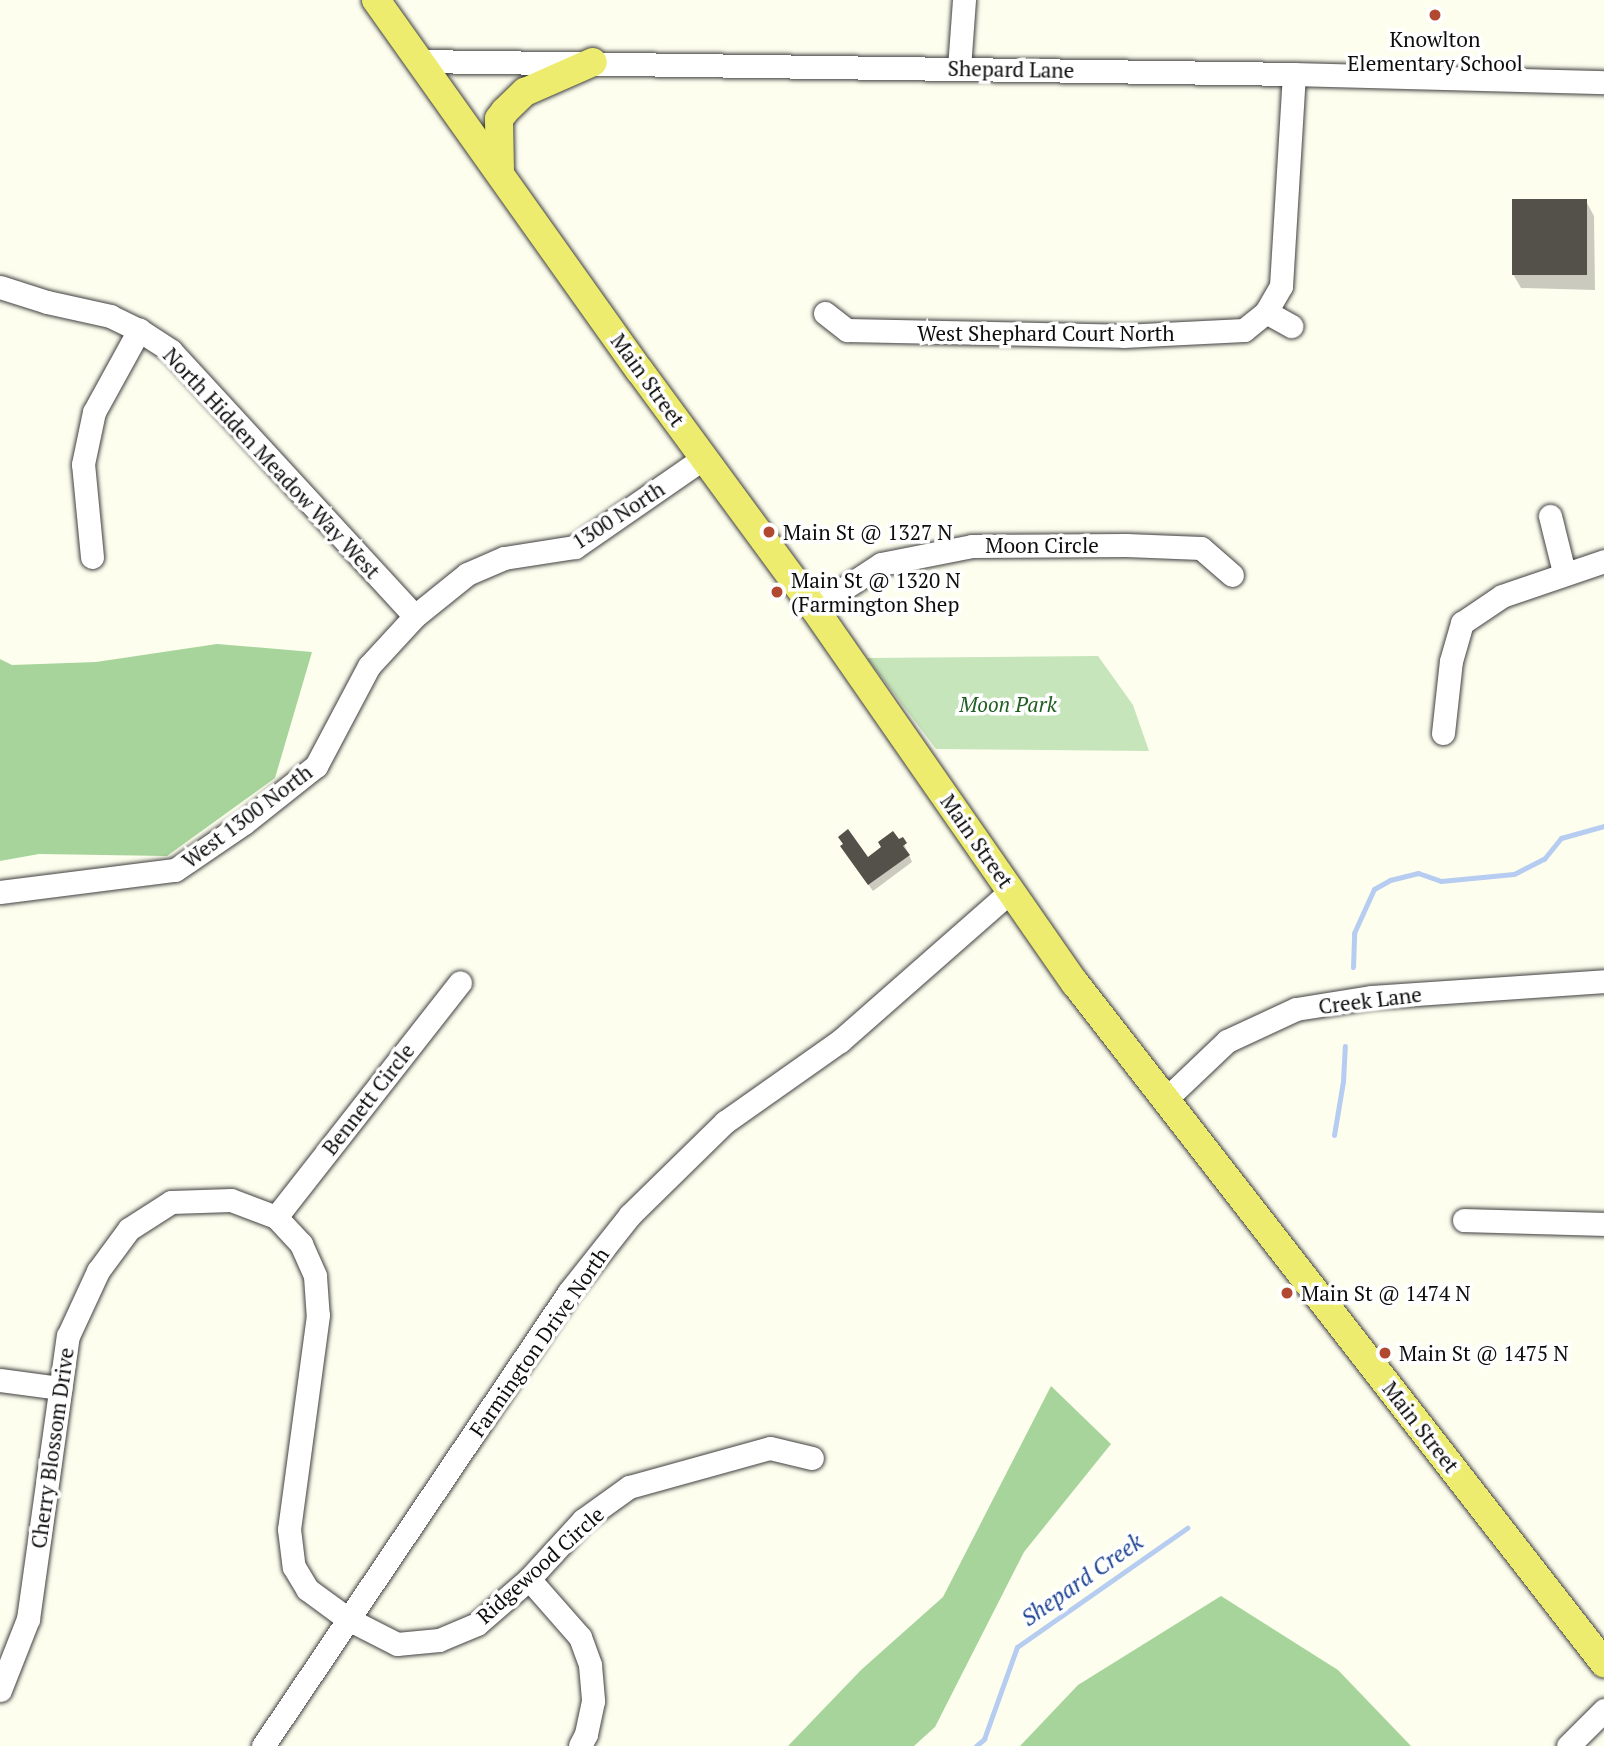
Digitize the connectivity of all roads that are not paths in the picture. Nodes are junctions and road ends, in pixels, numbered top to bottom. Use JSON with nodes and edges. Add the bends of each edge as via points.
{"nodes":[{"id":1,"x":376,"y":0,"type":"edge"},
{"id":2,"x":964,"y":0,"type":"edge"},
{"id":3,"x":419,"y":61,"type":"junction"},
{"id":4,"x":593,"y":62,"type":"junction"},
{"id":5,"x":959,"y":68,"type":"junction"},
{"id":6,"x":1294,"y":74,"type":"junction"},
{"id":7,"x":1604,"y":82,"type":"edge"},
{"id":8,"x":500,"y":172,"type":"junction"},
{"id":9,"x":0,"y":287,"type":"edge"},
{"id":10,"x":825,"y":313,"type":"dead end"},
{"id":11,"x":1266,"y":313,"type":"junction"},
{"id":12,"x":1292,"y":326,"type":"dead end"},
{"id":13,"x":139,"y":330,"type":"junction"},
{"id":14,"x":705,"y":457,"type":"junction"},
{"id":15,"x":1549,"y":516,"type":"dead end"},
{"id":16,"x":92,"y":557,"type":"dead end"},
{"id":17,"x":1604,"y":561,"type":"edge"},
{"id":18,"x":1563,"y":572,"type":"junction"},
{"id":19,"x":1232,"y":575,"type":"dead end"},
{"id":20,"x":814,"y":608,"type":"junction"},
{"id":21,"x":415,"y":616,"type":"junction"},
{"id":22,"x":1443,"y":733,"type":"dead end"},
{"id":23,"x":1011,"y":891,"type":"junction"},
{"id":24,"x":0,"y":892,"type":"edge"},
{"id":25,"x":1604,"y":981,"type":"edge"},
{"id":26,"x":460,"y":982,"type":"dead end"},
{"id":27,"x":1166,"y":1099,"type":"junction"},
{"id":28,"x":276,"y":1217,"type":"junction"},
{"id":29,"x":1464,"y":1220,"type":"dead end"},
{"id":30,"x":1604,"y":1224,"type":"edge"},
{"id":31,"x":0,"y":1380,"type":"edge"},
{"id":32,"x":60,"y":1388,"type":"junction"},
{"id":33,"x":812,"y":1458,"type":"dead end"},
{"id":34,"x":529,"y":1579,"type":"junction"},
{"id":35,"x":348,"y":1619,"type":"junction"},
{"id":36,"x":1604,"y":1663,"type":"edge"},
{"id":37,"x":0,"y":1690,"type":"edge"},
{"id":38,"x":1604,"y":1710,"type":"edge"},
{"id":39,"x":263,"y":1746,"type":"edge"},
{"id":40,"x":580,"y":1746,"type":"edge"},
{"id":41,"x":1568,"y":1746,"type":"edge"}],
"edges":[{"from":1,"to":3,"type":"main road","name":"Main Street"},
{"from":2,"to":5,"type":"street"},
{"from":3,"to":4,"type":"street","name":"Shepard Lane"},
{"from":3,"to":8,"type":"main road","name":"Main Street"},
{"from":4,"to":5,"type":"street","name":"Shepard Lane"},
{"from":4,"to":8,"type":"main road","via":[[525,92],[505,111],[499,119]]},
{"from":5,"to":6,"type":"street","name":"Shepard Lane"},
{"from":6,"to":7,"type":"street","name":"Shepard Lane"},
{"from":6,"to":11,"type":"street","via":[[1281,285]]},
{"from":8,"to":14,"type":"main road","name":"Main Street"},
{"from":9,"to":13,"type":"street","name":"North Hidden Meadow Way West","via":[[110,316]]},
{"from":10,"to":11,"type":"street","name":"West Shephard Court North","via":[[848,330],[1123,336],[1244,330]]},
{"from":11,"to":12,"type":"street"},
{"from":13,"to":16,"type":"street","via":[[94,412],[83,464]]},
{"from":13,"to":21,"type":"street","name":"North Hidden Meadow Way West","via":[[171,351]]},
{"from":14,"to":20,"type":"main road","name":"Main Street"},
{"from":14,"to":21,"type":"street","name":"1300 North","via":[[575,547],[504,558],[467,574]]},
{"from":15,"to":18,"type":"street"},
{"from":17,"to":18,"type":"street"},
{"from":18,"to":22,"type":"street","via":[[1502,596],[1462,623],[1451,661]]},
{"from":19,"to":20,"type":"street","name":"Moon Circle","via":[[1201,548],[972,546],[881,564]]},
{"from":20,"to":23,"type":"main road","name":"Main Street"},
{"from":21,"to":24,"type":"street","name":"West 1300 North","via":[[369,666],[316,766],[175,870]]},
{"from":23,"to":27,"type":"main road","name":"Main Street","via":[[1075,983]]},
{"from":23,"to":35,"type":"street","name":"Farmington Drive North","via":[[840,1041],[725,1122],[631,1215],[569,1292]]},
{"from":25,"to":27,"type":"street","name":"Creek Lane","via":[[1372,997],[1296,1009],[1227,1041]]},
{"from":26,"to":28,"type":"street","name":"Bennett Circle"},
{"from":27,"to":36,"type":"main road","name":"Main Street"},
{"from":28,"to":32,"type":"street","name":"Cherry Blossom Drive","via":[[231,1200],[171,1202],[129,1229],[98,1271],[68,1336]]},
{"from":28,"to":35,"type":"street","name":"Cherry Blossom Drive","via":[[301,1244],[315,1276],[318,1315],[289,1529],[294,1567],[307,1589]]},
{"from":29,"to":30,"type":"street"},
{"from":31,"to":32,"type":"street"},
{"from":32,"to":37,"type":"street","name":"Cherry Blossom Drive","via":[[27,1619]]},
{"from":33,"to":34,"type":"street","name":"Ridgewood Circle","via":[[770,1448],[629,1487],[583,1520]]},
{"from":34,"to":35,"type":"street","name":"Ridgewood Circle","via":[[477,1625],[439,1640],[397,1644]]},
{"from":34,"to":40,"type":"street","via":[[580,1637],[590,1665],[593,1701]]},
{"from":35,"to":39,"type":"street","name":"Farmington Drive North"},
{"from":38,"to":41,"type":"street"}]}
